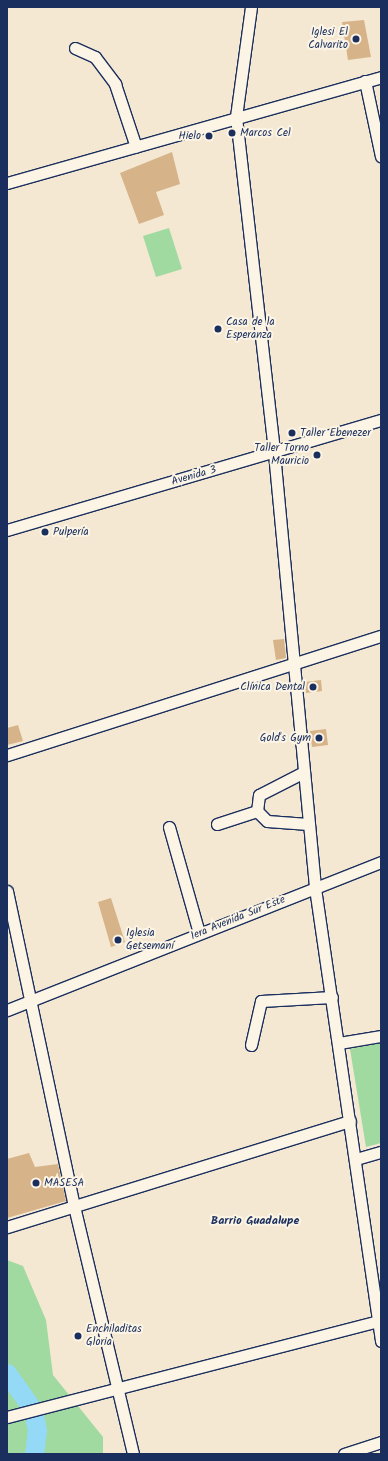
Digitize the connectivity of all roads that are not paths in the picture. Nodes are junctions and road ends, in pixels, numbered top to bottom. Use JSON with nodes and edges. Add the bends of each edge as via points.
{"nodes":[{"id":1,"x":251,"y":7,"type":"edge"},
{"id":2,"x":75,"y":48,"type":"dead end"},
{"id":3,"x":381,"y":77,"type":"edge"},
{"id":4,"x":365,"y":81,"type":"junction"},
{"id":5,"x":236,"y":117,"type":"junction"},
{"id":6,"x":136,"y":147,"type":"junction"},
{"id":7,"x":381,"y":156,"type":"edge"},
{"id":8,"x":7,"y":183,"type":"edge"},
{"id":9,"x":381,"y":420,"type":"edge"},
{"id":10,"x":274,"y":453,"type":"junction"},
{"id":11,"x":7,"y":530,"type":"edge"},
{"id":12,"x":381,"y":636,"type":"edge"},
{"id":13,"x":292,"y":664,"type":"junction"},
{"id":14,"x":7,"y":755,"type":"edge"},
{"id":15,"x":302,"y":773,"type":"junction"},
{"id":16,"x":257,"y":811,"type":"junction"},
{"id":17,"x":217,"y":824,"type":"dead end"},
{"id":18,"x":308,"y":824,"type":"junction"},
{"id":19,"x":169,"y":827,"type":"dead end"},
{"id":20,"x":381,"y":862,"type":"edge"},
{"id":21,"x":315,"y":888,"type":"junction"},
{"id":22,"x":7,"y":890,"type":"edge"},
{"id":23,"x":199,"y":934,"type":"junction"},
{"id":24,"x":332,"y":997,"type":"junction"},
{"id":25,"x":32,"y":1001,"type":"junction"},
{"id":26,"x":7,"y":1010,"type":"edge"},
{"id":27,"x":381,"y":1036,"type":"edge"},
{"id":28,"x":338,"y":1043,"type":"junction"},
{"id":29,"x":251,"y":1045,"type":"dead end"},
{"id":30,"x":350,"y":1121,"type":"junction"},
{"id":31,"x":381,"y":1152,"type":"edge"},
{"id":32,"x":356,"y":1159,"type":"junction"},
{"id":33,"x":74,"y":1206,"type":"junction"},
{"id":34,"x":7,"y":1227,"type":"edge"},
{"id":35,"x":380,"y":1321,"type":"edge"},
{"id":36,"x":381,"y":1341,"type":"edge"},
{"id":37,"x":120,"y":1391,"type":"junction"},
{"id":38,"x":7,"y":1417,"type":"edge"},
{"id":39,"x":381,"y":1442,"type":"edge"},
{"id":40,"x":357,"y":1452,"type":"edge"},
{"id":41,"x":133,"y":1454,"type":"edge"},
{"id":42,"x":344,"y":1454,"type":"edge"}],
"edges":[{"from":1,"to":5,"type":"street"},
{"from":2,"to":6,"type":"street","via":[[95,57],[115,84]]},
{"from":3,"to":4,"type":"street"},
{"from":4,"to":5,"type":"street"},
{"from":4,"to":7,"type":"street"},
{"from":5,"to":6,"type":"street"},
{"from":5,"to":10,"type":"street"},
{"from":6,"to":8,"type":"street"},
{"from":9,"to":10,"type":"street","name":"Avenida 3"},
{"from":10,"to":11,"type":"street","name":"Avenida 3"},
{"from":10,"to":13,"type":"street"},
{"from":12,"to":13,"type":"street"},
{"from":13,"to":14,"type":"street"},
{"from":13,"to":15,"type":"street"},
{"from":15,"to":16,"type":"street","via":[[259,795]]},
{"from":15,"to":18,"type":"street"},
{"from":16,"to":17,"type":"street"},
{"from":16,"to":18,"type":"street","via":[[267,821]]},
{"from":18,"to":21,"type":"street"},
{"from":19,"to":23,"type":"street"},
{"from":20,"to":21,"type":"street","name":"1era Avenida Sur Este"},
{"from":21,"to":23,"type":"street","name":"1era Avenida Sur Este"},
{"from":21,"to":24,"type":"street"},
{"from":22,"to":25,"type":"street"},
{"from":23,"to":25,"type":"street","name":"1era Avenida Sur Este"},
{"from":24,"to":28,"type":"street"},
{"from":24,"to":29,"type":"street","via":[[261,1001]]},
{"from":25,"to":26,"type":"street","name":"1era Avenida Sur Este"},
{"from":25,"to":33,"type":"street"},
{"from":27,"to":28,"type":"street"},
{"from":28,"to":30,"type":"street"},
{"from":30,"to":32,"type":"street"},
{"from":30,"to":33,"type":"street"},
{"from":31,"to":32,"type":"street"},
{"from":32,"to":35,"type":"street"},
{"from":33,"to":34,"type":"street"},
{"from":33,"to":37,"type":"street"},
{"from":35,"to":36,"type":"street"},
{"from":35,"to":37,"type":"street"},
{"from":37,"to":38,"type":"street"},
{"from":37,"to":41,"type":"street"},
{"from":39,"to":40,"type":"street"},
{"from":40,"to":42,"type":"street"}]}
